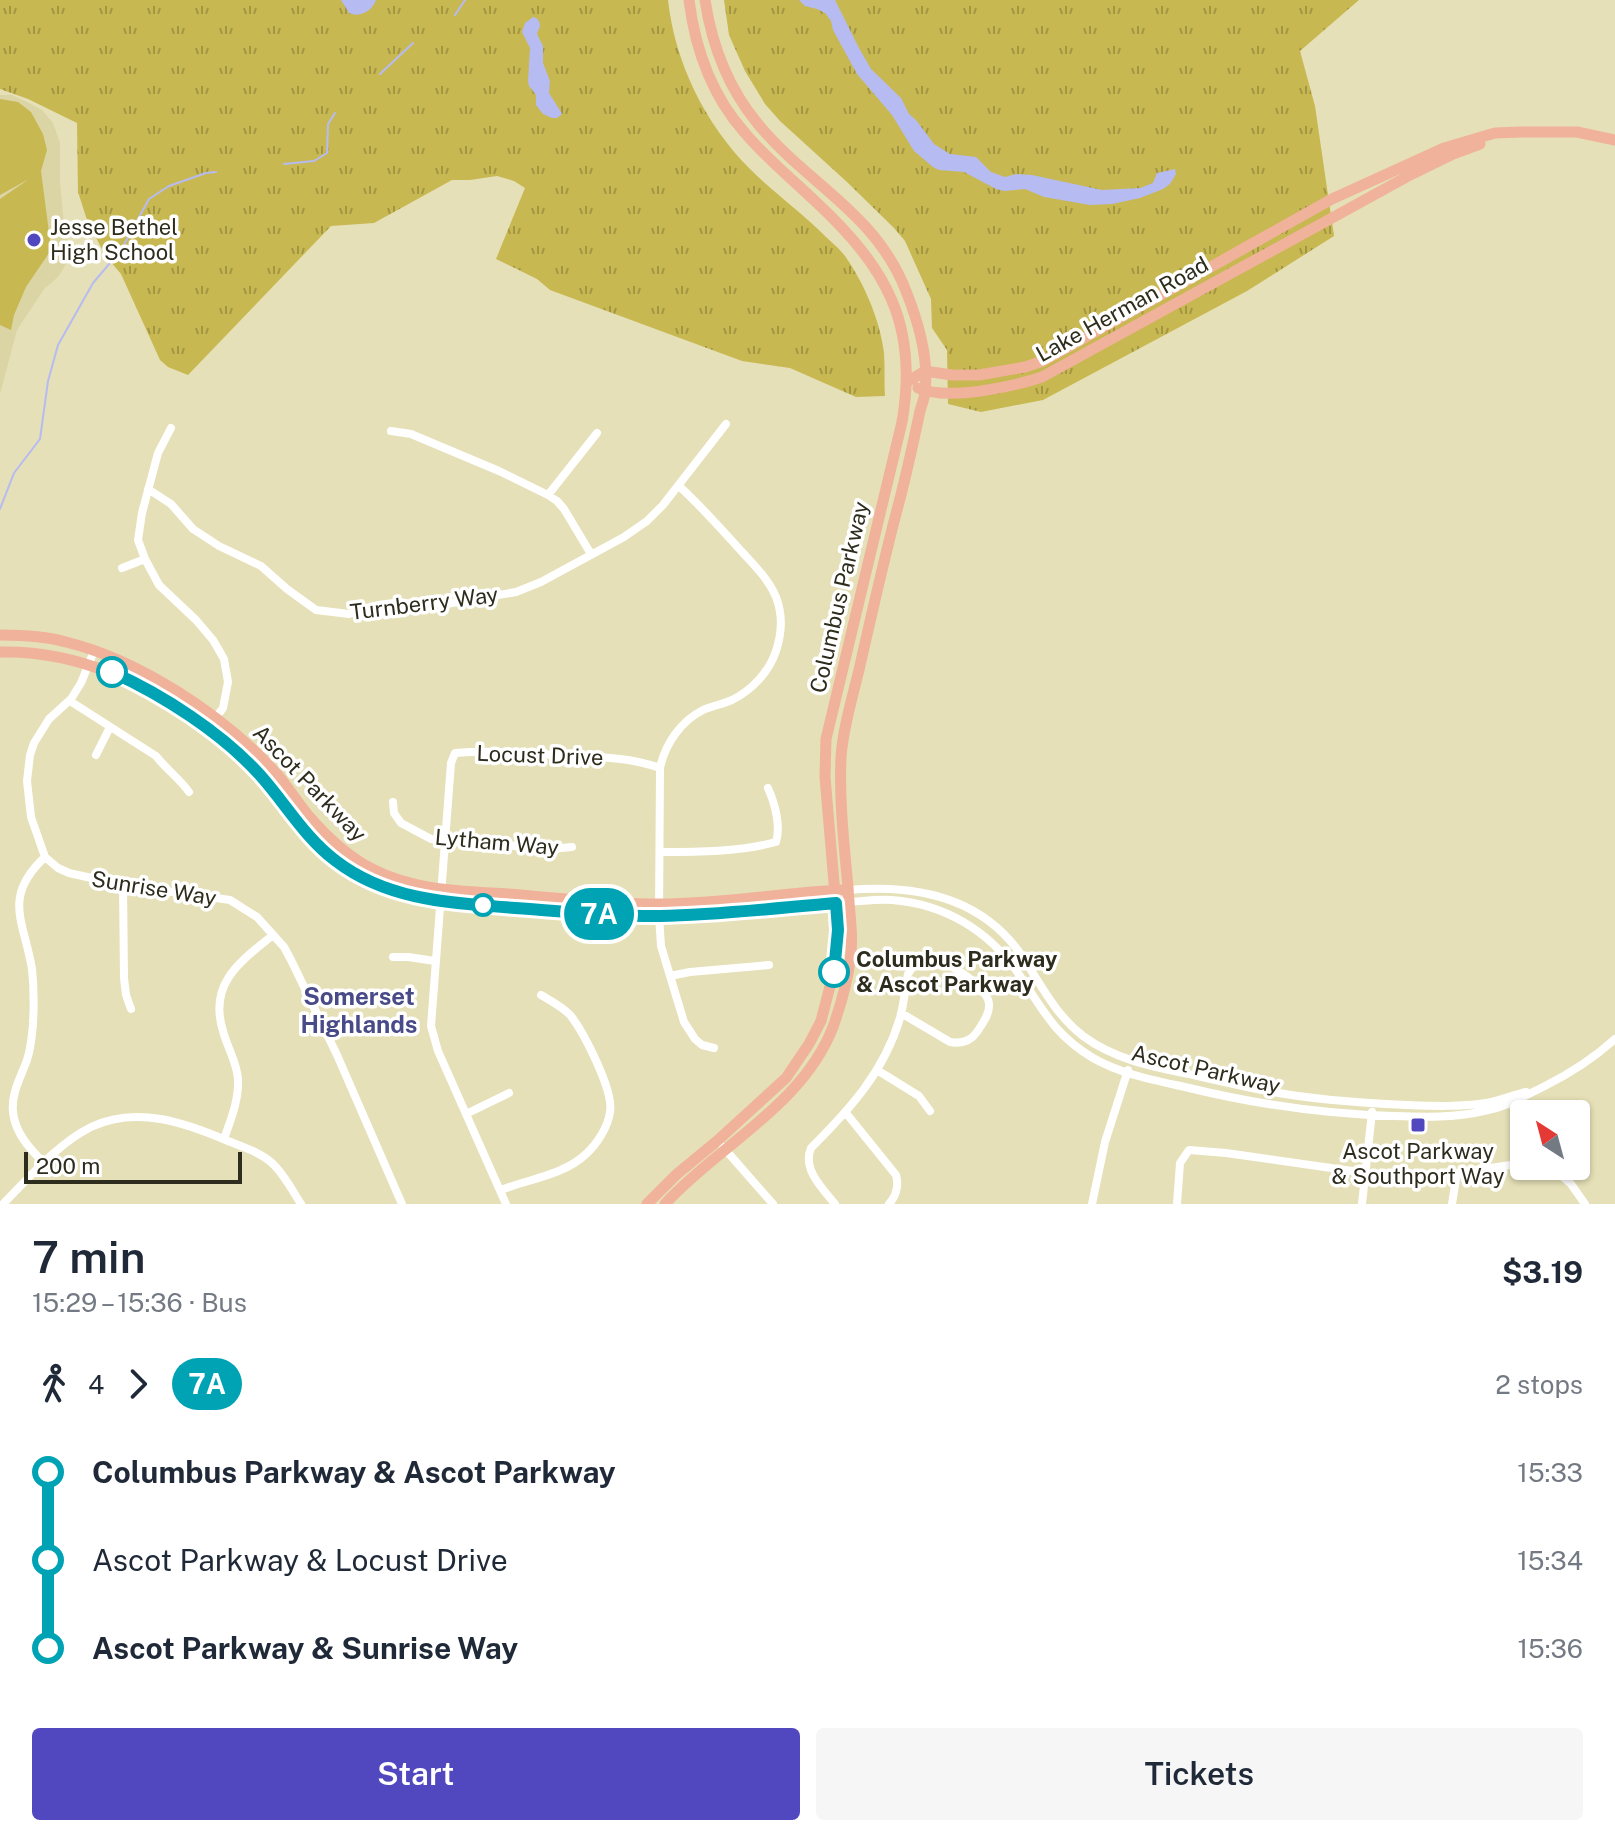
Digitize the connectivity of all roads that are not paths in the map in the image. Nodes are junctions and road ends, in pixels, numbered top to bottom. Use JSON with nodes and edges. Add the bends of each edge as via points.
{"nodes":[{"id":1,"x":689,"y":0,"type":"edge"},
{"id":2,"x":705,"y":0,"type":"edge"},
{"id":3,"x":1521,"y":132,"type":"junction"},
{"id":4,"x":1615,"y":140,"type":"edge"},
{"id":5,"x":925,"y":371,"type":"junction"},
{"id":6,"x":907,"y":382,"type":"junction"},
{"id":7,"x":925,"y":391,"type":"junction"},
{"id":8,"x":726,"y":424,"type":"dead end"},
{"id":9,"x":171,"y":428,"type":"dead end"},
{"id":10,"x":391,"y":431,"type":"dead end"},
{"id":11,"x":597,"y":433,"type":"dead end"},
{"id":12,"x":679,"y":486,"type":"junction"},
{"id":13,"x":148,"y":489,"type":"junction"},
{"id":14,"x":548,"y":495,"type":"junction"},
{"id":15,"x":591,"y":554,"type":"junction"},
{"id":16,"x":145,"y":559,"type":"junction"},
{"id":17,"x":122,"y":568,"type":"dead end"},
{"id":18,"x":0,"y":635,"type":"edge"},
{"id":19,"x":94,"y":651,"type":"junction"},
{"id":20,"x":0,"y":652,"type":"edge"},
{"id":21,"x":88,"y":664,"type":"junction"},
{"id":22,"x":70,"y":701,"type":"junction"},
{"id":23,"x":215,"y":719,"type":"junction"},
{"id":24,"x":110,"y":727,"type":"junction"},
{"id":25,"x":207,"y":729,"type":"junction"},
{"id":26,"x":96,"y":755,"type":"dead end"},
{"id":27,"x":660,"y":768,"type":"junction"},
{"id":28,"x":768,"y":788,"type":"dead end"},
{"id":29,"x":189,"y":792,"type":"dead end"},
{"id":30,"x":393,"y":802,"type":"dead end"},
{"id":31,"x":445,"y":841,"type":"junction"},
{"id":32,"x":572,"y":847,"type":"dead end"},
{"id":33,"x":660,"y":852,"type":"junction"},
{"id":34,"x":45,"y":857,"type":"junction"},
{"id":35,"x":123,"y":885,"type":"junction"},
{"id":36,"x":844,"y":894,"type":"junction"},
{"id":37,"x":441,"y":895,"type":"junction"},
{"id":38,"x":836,"y":903,"type":"junction"},
{"id":39,"x":659,"y":910,"type":"junction"},
{"id":40,"x":273,"y":935,"type":"junction"},
{"id":41,"x":393,"y":957,"type":"dead end"},
{"id":42,"x":435,"y":961,"type":"junction"},
{"id":43,"x":769,"y":965,"type":"dead end"},
{"id":44,"x":670,"y":976,"type":"junction"},
{"id":45,"x":541,"y":995,"type":"dead end"},
{"id":46,"x":131,"y":1009,"type":"dead end"},
{"id":47,"x":901,"y":1013,"type":"junction"},
{"id":48,"x":1615,"y":1039,"type":"edge"},
{"id":49,"x":714,"y":1048,"type":"dead end"},
{"id":50,"x":1130,"y":1060,"type":"junction"},
{"id":51,"x":877,"y":1070,"type":"junction"},
{"id":52,"x":1126,"y":1073,"type":"junction"},
{"id":53,"x":1542,"y":1087,"type":"junction"},
{"id":54,"x":509,"y":1093,"type":"dead end"},
{"id":55,"x":1373,"y":1103,"type":"junction"},
{"id":56,"x":930,"y":1111,"type":"dead end"},
{"id":57,"x":846,"y":1113,"type":"junction"},
{"id":58,"x":466,"y":1114,"type":"junction"},
{"id":59,"x":1372,"y":1116,"type":"junction"},
{"id":60,"x":224,"y":1139,"type":"junction"},
{"id":61,"x":717,"y":1141,"type":"junction"},
{"id":62,"x":726,"y":1151,"type":"junction"},
{"id":63,"x":44,"y":1163,"type":"junction"},
{"id":64,"x":1510,"y":1165,"type":"edge"},
{"id":65,"x":1366,"y":1173,"type":"junction"},
{"id":66,"x":1566,"y":1180,"type":"edge"},
{"id":67,"x":501,"y":1190,"type":"junction"},
{"id":68,"x":3,"y":1204,"type":"edge"},
{"id":69,"x":301,"y":1204,"type":"edge"},
{"id":70,"x":402,"y":1204,"type":"edge"},
{"id":71,"x":506,"y":1204,"type":"edge"},
{"id":72,"x":647,"y":1204,"type":"edge"},
{"id":73,"x":665,"y":1204,"type":"edge"},
{"id":74,"x":773,"y":1204,"type":"edge"},
{"id":75,"x":835,"y":1204,"type":"edge"},
{"id":76,"x":889,"y":1204,"type":"edge"},
{"id":77,"x":1092,"y":1204,"type":"edge"},
{"id":78,"x":1177,"y":1204,"type":"edge"},
{"id":79,"x":1362,"y":1204,"type":"edge"},
{"id":80,"x":1452,"y":1204,"type":"edge"},
{"id":81,"x":1585,"y":1204,"type":"edge"}],
"edges":[{"from":1,"to":6,"type":"main road","name":"Columbus Parkway","via":[[697,46],[718,95],[743,132],[855,240],[882,279],[904,340]]},
{"from":2,"to":5,"type":"main road","name":"Columbus Parkway","via":[[711,35],[728,79],[758,124],[864,223],[889,256],[917,321]]},
{"from":3,"to":4,"type":"main road","name":"Lake Herman Road","via":[[1577,132]]},
{"from":3,"to":5,"type":"main road","name":"Lake Herman Road","via":[[1495,133],[1444,148],[1343,194],[1043,361],[979,375]]},
{"from":3,"to":7,"type":"main road","name":"Lake Herman Road","via":[[1412,174],[1042,377],[990,390]]},
{"from":5,"to":6,"type":"main road"},
{"from":5,"to":7,"type":"main road","name":"Columbus Parkway"},
{"from":6,"to":7,"type":"main road","name":"Lake Herman Road"},
{"from":6,"to":36,"type":"main road","name":"Columbus Parkway","via":[[826,739],[825,777]]},
{"from":7,"to":36,"type":"main road","name":"Columbus Parkway","via":[[843,741]]},
{"from":8,"to":12,"type":"street","name":"Turnberry Way"},
{"from":9,"to":13,"type":"street"},
{"from":10,"to":14,"type":"street","via":[[411,434]]},
{"from":11,"to":14,"type":"street"},
{"from":12,"to":15,"type":"street","name":"Turnberry Way","via":[[647,521]]},
{"from":12,"to":27,"type":"street","via":[[772,588],[782,627],[764,675],[733,700],[702,710],[686,722],[667,747]]},
{"from":13,"to":15,"type":"street","name":"Turnberry Way","via":[[171,504],[193,529],[261,566],[316,610],[334,613],[516,592]]},
{"from":13,"to":16,"type":"street","via":[[138,540]]},
{"from":14,"to":15,"type":"street","via":[[564,509]]},
{"from":16,"to":17,"type":"street"},
{"from":16,"to":23,"type":"street","via":[[159,585],[196,620],[224,659],[228,682]]},
{"from":18,"to":19,"type":"main road","name":"Ascot Parkway","via":[[65,641]]},
{"from":19,"to":21,"type":"street"},
{"from":19,"to":23,"type":"main road","name":"Ascot Parkway","via":[[154,679]]},
{"from":20,"to":21,"type":"main road","name":"Ascot Parkway","via":[[45,654]]},
{"from":21,"to":22,"type":"street"},
{"from":21,"to":25,"type":"main road","name":"Ascot Parkway","via":[[129,680]]},
{"from":22,"to":24,"type":"street"},
{"from":22,"to":34,"type":"street","via":[[42,729],[27,769],[31,817]]},
{"from":23,"to":25,"type":"street"},
{"from":23,"to":37,"type":"main road","name":"Ascot Parkway","via":[[257,753],[323,832],[357,861]]},
{"from":24,"to":26,"type":"street"},
{"from":24,"to":29,"type":"street","via":[[156,756]]},
{"from":25,"to":37,"type":"main road","name":"Ascot Parkway","via":[[258,773],[337,862],[409,896]]},
{"from":27,"to":31,"type":"street","name":"Locust Drive","via":[[615,758],[455,753]]},
{"from":27,"to":33,"type":"street"},
{"from":28,"to":33,"type":"street","via":[[776,811],[776,842]]},
{"from":30,"to":31,"type":"street","name":"Lytham Way","via":[[401,823]]},
{"from":31,"to":32,"type":"street","name":"Lytham Way"},
{"from":31,"to":37,"type":"street","name":"Locust Drive"},
{"from":33,"to":39,"type":"street"},
{"from":34,"to":35,"type":"street","name":"Sunrise Way","via":[[69,873]]},
{"from":34,"to":63,"type":"street","via":[[29,873],[18,904],[34,1007],[32,1042],[12,1103],[19,1133]]},
{"from":35,"to":40,"type":"street","name":"Sunrise Way","via":[[230,900]]},
{"from":35,"to":46,"type":"street","via":[[124,978]]},
{"from":36,"to":38,"type":"main road","name":"Ascot Parkway"},
{"from":36,"to":39,"type":"main road","name":"Ascot Parkway"},
{"from":36,"to":50,"type":"street","name":"Ascot Parkway","via":[[876,887],[918,891],[952,900],[981,916],[1013,944],[1071,1026]]},
{"from":36,"to":52,"type":"street","name":"Ascot Parkway","via":[[914,903],[975,928],[1008,959],[1062,1035]]},
{"from":36,"to":62,"type":"main road","name":"Columbus Parkway","via":[[852,937],[850,961],[821,1053],[787,1096]]},
{"from":37,"to":39,"type":"main road","name":"Ascot Parkway","via":[[609,915]]},
{"from":37,"to":42,"type":"street","name":"Locust Drive"},
{"from":38,"to":39,"type":"main road","name":"Ascot Parkway"},
{"from":38,"to":61,"type":"main road","via":[[836,963],[821,1021],[786,1078]]},
{"from":39,"to":44,"type":"street"},
{"from":40,"to":60,"type":"street","via":[[237,965],[224,987],[221,1024],[238,1078],[236,1106]]},
{"from":40,"to":70,"type":"street","name":"Sunrise Way","via":[[291,960]]},
{"from":41,"to":42,"type":"street"},
{"from":42,"to":58,"type":"street","name":"Locust Drive","via":[[431,1026]]},
{"from":43,"to":44,"type":"street"},
{"from":44,"to":49,"type":"street","via":[[684,1022],[702,1045]]},
{"from":45,"to":67,"type":"street","via":[[569,1014],[581,1031],[608,1090],[611,1111],[604,1131],[585,1155],[567,1167]]},
{"from":47,"to":47,"type":"street","via":[[958,1044],[974,1036],[988,1013],[988,997],[940,961],[925,959],[908,974]]},
{"from":47,"to":51,"type":"street"},
{"from":48,"to":53,"type":"street","name":"Ascot Parkway","via":[[1573,1072]]},
{"from":50,"to":52,"type":"street"},
{"from":50,"to":55,"type":"street","name":"Ascot Parkway","via":[[1269,1092]]},
{"from":51,"to":56,"type":"street","via":[[919,1096]]},
{"from":51,"to":57,"type":"street"},
{"from":52,"to":59,"type":"street","name":"Ascot Parkway","via":[[1233,1099]]},
{"from":52,"to":77,"type":"street"},
{"from":53,"to":55,"type":"street","name":"Ascot Parkway","via":[[1487,1103]]},
{"from":53,"to":59,"type":"street","name":"Ascot Parkway","via":[[1484,1111]]},
{"from":54,"to":58,"type":"street"},
{"from":55,"to":59,"type":"street"},
{"from":57,"to":75,"type":"street","via":[[807,1158]]},
{"from":57,"to":76,"type":"street","via":[[896,1175],[897,1189]]},
{"from":58,"to":67,"type":"street","name":"Locust Drive"},
{"from":59,"to":65,"type":"street"},
{"from":60,"to":63,"type":"street","via":[[158,1117],[108,1120],[80,1133]]},
{"from":60,"to":69,"type":"street","via":[[272,1163]]},
{"from":61,"to":62,"type":"street"},
{"from":61,"to":72,"type":"main road"},
{"from":62,"to":73,"type":"main road","name":"Columbus Parkway"},
{"from":62,"to":74,"type":"street"},
{"from":63,"to":68,"type":"street"},
{"from":64,"to":80,"type":"street","via":[[1457,1173]]},
{"from":65,"to":78,"type":"street","via":[[1189,1150],[1180,1163]]},
{"from":65,"to":79,"type":"street"},
{"from":66,"to":81,"type":"street"},
{"from":67,"to":71,"type":"street","name":"Locust Drive"}]}
